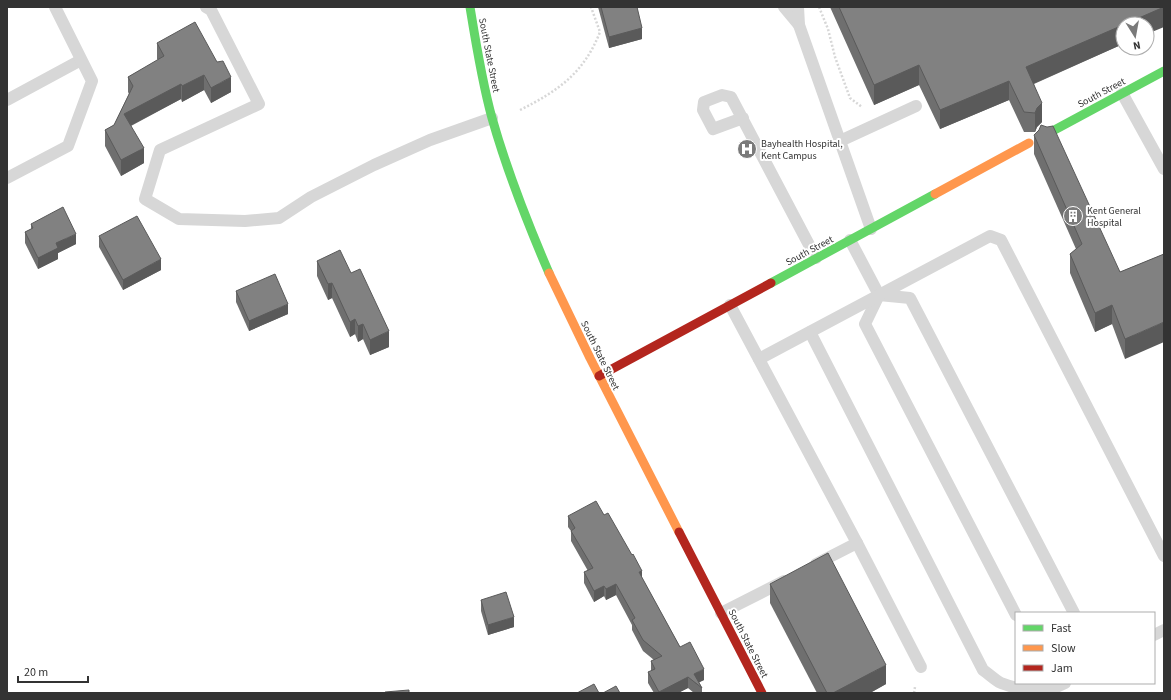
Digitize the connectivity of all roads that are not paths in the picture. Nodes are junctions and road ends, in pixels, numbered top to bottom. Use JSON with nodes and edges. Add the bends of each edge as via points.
{"nodes":[{"id":1,"x":55,"y":7,"type":"edge"},
{"id":2,"x":206,"y":7,"type":"edge"},
{"id":3,"x":470,"y":7,"type":"edge"},
{"id":4,"x":784,"y":7,"type":"edge"},
{"id":5,"x":798,"y":7,"type":"edge"},
{"id":6,"x":799,"y":25,"type":"junction"},
{"id":7,"x":81,"y":60,"type":"junction"},
{"id":8,"x":1164,"y":71,"type":"edge"},
{"id":9,"x":1122,"y":94,"type":"junction"},
{"id":10,"x":7,"y":100,"type":"edge"},
{"id":11,"x":916,"y":106,"type":"dead end"},
{"id":12,"x":492,"y":118,"type":"junction"},
{"id":13,"x":743,"y":118,"type":"dead end"},
{"id":14,"x":1048,"y":134,"type":"edge"},
{"id":15,"x":840,"y":141,"type":"junction"},
{"id":16,"x":1029,"y":143,"type":"dead end"},
{"id":17,"x":1164,"y":170,"type":"edge"},
{"id":18,"x":7,"y":178,"type":"edge"},
{"id":19,"x":870,"y":229,"type":"junction"},
{"id":20,"x":850,"y":240,"type":"junction"},
{"id":21,"x":816,"y":258,"type":"junction"},
{"id":22,"x":879,"y":295,"type":"junction"},
{"id":23,"x":730,"y":305,"type":"junction"},
{"id":24,"x":810,"y":332,"type":"junction"},
{"id":25,"x":759,"y":360,"type":"junction"},
{"id":26,"x":599,"y":376,"type":"junction"},
{"id":27,"x":857,"y":543,"type":"junction"},
{"id":28,"x":1164,"y":556,"type":"edge"},
{"id":29,"x":808,"y":568,"type":"edge"},
{"id":30,"x":794,"y":576,"type":"edge"},
{"id":31,"x":1073,"y":612,"type":"edge"},
{"id":32,"x":721,"y":613,"type":"junction"},
{"id":33,"x":1015,"y":613,"type":"edge"},
{"id":34,"x":1164,"y":630,"type":"edge"},
{"id":35,"x":1155,"y":634,"type":"edge"},
{"id":36,"x":921,"y":667,"type":"dead end"},
{"id":37,"x":1057,"y":685,"type":"edge"},
{"id":38,"x":762,"y":693,"type":"edge"}],
"edges":[{"from":1,"to":7,"type":"lane"},
{"from":2,"to":12,"type":"lane","via":[[211,10],[259,104],[160,150],[145,199],[179,219],[245,221],[279,218],[311,197],[374,165],[430,140]]},
{"from":3,"to":12,"type":"main road","name":"South State Street"},
{"from":4,"to":6,"type":"lane"},
{"from":5,"to":6,"type":"lane"},
{"from":6,"to":15,"type":"lane"},
{"from":7,"to":10,"type":"lane"},
{"from":7,"to":18,"type":"lane","via":[[92,81],[68,146]]},
{"from":8,"to":9,"type":"main road","name":"South Street"},
{"from":9,"to":14,"type":"main road","name":"South Street"},
{"from":9,"to":17,"type":"lane"},
{"from":11,"to":15,"type":"lane"},
{"from":12,"to":26,"type":"main road","name":"South State Street","via":[[538,249]]},
{"from":13,"to":21,"type":"lane"},
{"from":15,"to":19,"type":"lane"},
{"from":16,"to":19,"type":"main road","name":"South Street"},
{"from":19,"to":20,"type":"main road","name":"South Street"},
{"from":20,"to":21,"type":"main road","name":"South Street"},
{"from":20,"to":22,"type":"lane"},
{"from":21,"to":23,"type":"main road","name":"South Street"},
{"from":22,"to":24,"type":"lane"},
{"from":22,"to":28,"type":"lane","via":[[990,236],[1001,240]]},
{"from":22,"to":31,"type":"lane","via":[[910,298]]},
{"from":22,"to":33,"type":"lane","via":[[865,324]]},
{"from":23,"to":25,"type":"lane"},
{"from":23,"to":26,"type":"main road","name":"South Street"},
{"from":24,"to":25,"type":"lane"},
{"from":24,"to":37,"type":"lane","via":[[983,670],[1001,683],[1032,690]]},
{"from":25,"to":27,"type":"lane"},
{"from":26,"to":32,"type":"main road","name":"South State Street"},
{"from":27,"to":29,"type":"lane"},
{"from":27,"to":36,"type":"lane"},
{"from":30,"to":32,"type":"lane"},
{"from":32,"to":38,"type":"main road","name":"South State Street"},
{"from":34,"to":35,"type":"lane"}]}
